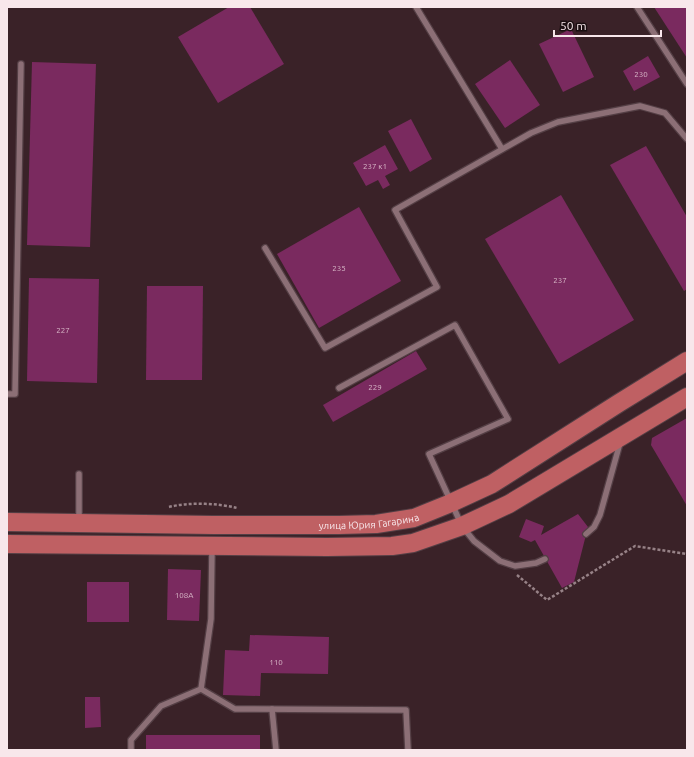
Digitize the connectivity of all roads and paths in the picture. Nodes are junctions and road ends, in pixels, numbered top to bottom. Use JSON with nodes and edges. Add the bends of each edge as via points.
{"nodes":[{"id":1,"x":416,"y":7,"type":"edge"},
{"id":2,"x":637,"y":7,"type":"edge"},
{"id":3,"x":21,"y":64,"type":"dead end"},
{"id":4,"x":687,"y":84,"type":"edge"},
{"id":5,"x":687,"y":139,"type":"edge"},
{"id":6,"x":502,"y":149,"type":"junction"},
{"id":7,"x":265,"y":248,"type":"dead end"},
{"id":8,"x":687,"y":361,"type":"edge"},
{"id":9,"x":339,"y":388,"type":"dead end"},
{"id":10,"x":7,"y":394,"type":"edge"},
{"id":11,"x":687,"y":397,"type":"edge"},
{"id":12,"x":622,"y":436,"type":"junction"},
{"id":13,"x":79,"y":474,"type":"dead end"},
{"id":14,"x":451,"y":503,"type":"junction"},
{"id":15,"x":162,"y":509,"type":"dead end"},
{"id":16,"x":241,"y":509,"type":"dead end"},
{"id":17,"x":7,"y":522,"type":"edge"},
{"id":18,"x":79,"y":523,"type":"junction"},
{"id":19,"x":462,"y":526,"type":"junction"},
{"id":20,"x":586,"y":534,"type":"dead end"},
{"id":21,"x":7,"y":544,"type":"edge"},
{"id":22,"x":212,"y":546,"type":"junction"},
{"id":23,"x":687,"y":554,"type":"edge"},
{"id":24,"x":545,"y":559,"type":"dead end"},
{"id":25,"x":499,"y":560,"type":"junction"},
{"id":26,"x":201,"y":689,"type":"junction"},
{"id":27,"x":272,"y":709,"type":"junction"},
{"id":28,"x":131,"y":750,"type":"edge"},
{"id":29,"x":276,"y":750,"type":"edge"},
{"id":30,"x":408,"y":750,"type":"edge"}],
"edges":[{"from":1,"to":6,"type":"lane"},
{"from":2,"to":4,"type":"lane"},
{"from":3,"to":10,"type":"lane","via":[[15,394]]},
{"from":5,"to":6,"type":"lane","via":[[665,113],[640,106],[558,122]]},
{"from":6,"to":7,"type":"lane","via":[[395,210],[437,288],[325,348]]},
{"from":8,"to":14,"type":"main road","name":"улица Юрия Гагарина","via":[[492,484]]},
{"from":9,"to":14,"type":"lane","via":[[455,324],[508,419],[429,454]]},
{"from":11,"to":12,"type":"main road"},
{"from":12,"to":19,"type":"main road","via":[[509,504]]},
{"from":12,"to":20,"type":"lane","via":[[600,514],[594,527]]},
{"from":13,"to":18,"type":"lane"},
{"from":14,"to":18,"type":"main road","name":"улица Юрия Гагарина","via":[[414,518],[376,524]]},
{"from":14,"to":19,"type":"lane"},
{"from":15,"to":16,"type":"path","via":[[181,504],[227,505]]},
{"from":17,"to":18,"type":"main road","name":"улица Юрия Гагарина"},
{"from":19,"to":22,"type":"main road","via":[[413,543],[392,546]]},
{"from":19,"to":25,"type":"lane","via":[[474,541]]},
{"from":21,"to":22,"type":"main road"},
{"from":22,"to":26,"type":"lane","via":[[211,618]]},
{"from":23,"to":25,"type":"path","via":[[635,546],[547,600]]},
{"from":24,"to":25,"type":"lane","via":[[515,566]]},
{"from":26,"to":27,"type":"lane","via":[[235,708]]},
{"from":26,"to":28,"type":"lane","via":[[161,706],[131,740]]},
{"from":27,"to":29,"type":"lane"},
{"from":27,"to":30,"type":"lane","via":[[406,710]]}]}
